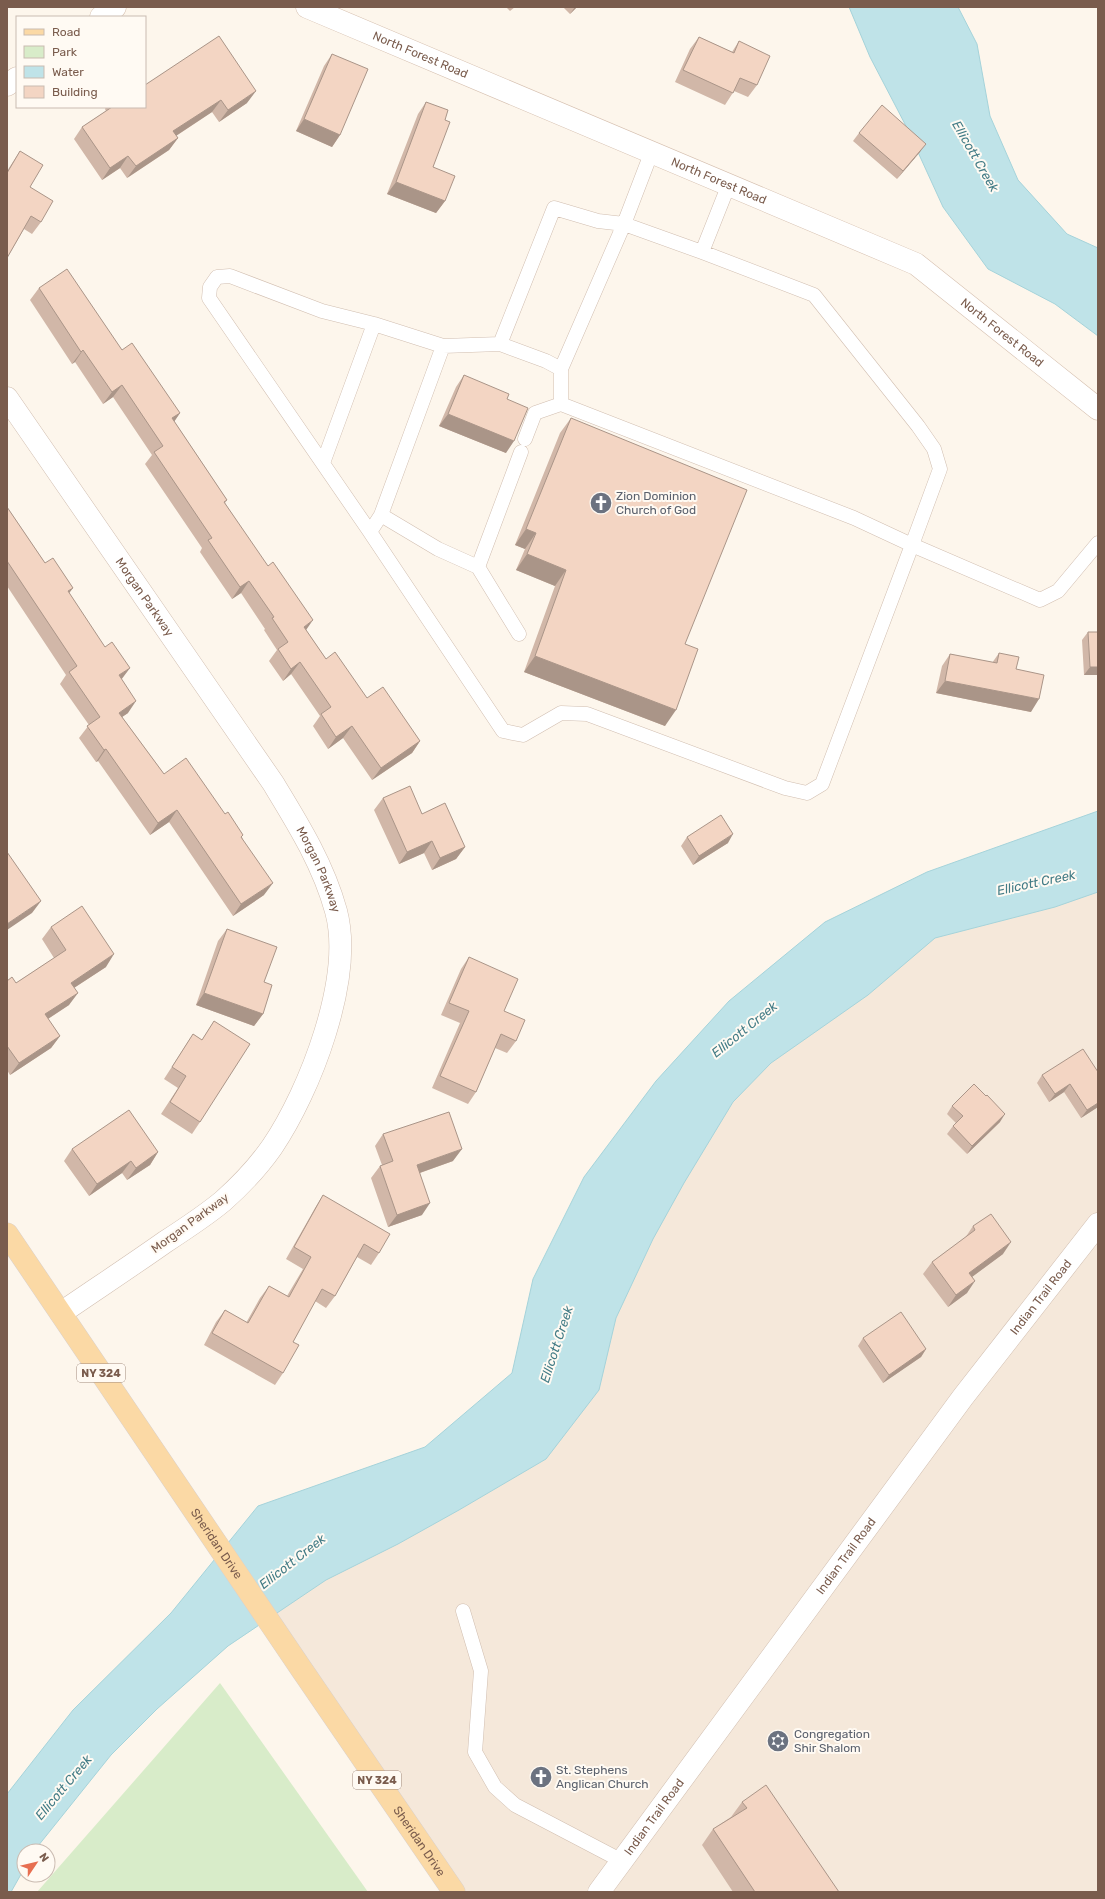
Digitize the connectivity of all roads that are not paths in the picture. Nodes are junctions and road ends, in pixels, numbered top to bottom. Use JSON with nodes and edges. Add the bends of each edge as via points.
{"nodes":[{"id":1,"x":115,"y":7,"type":"edge"},
{"id":2,"x":307,"y":7,"type":"edge"},
{"id":3,"x":102,"y":16,"type":"edge"},
{"id":4,"x":16,"y":79,"type":"edge"},
{"id":5,"x":7,"y":85,"type":"edge"},
{"id":6,"x":652,"y":151,"type":"junction"},
{"id":7,"x":729,"y":184,"type":"junction"},
{"id":8,"x":624,"y":224,"type":"junction"},
{"id":9,"x":702,"y":252,"type":"junction"},
{"id":10,"x":374,"y":324,"type":"junction"},
{"id":11,"x":500,"y":344,"type":"junction"},
{"id":12,"x":443,"y":346,"type":"junction"},
{"id":13,"x":561,"y":369,"type":"junction"},
{"id":14,"x":7,"y":398,"type":"edge"},
{"id":15,"x":562,"y":404,"type":"junction"},
{"id":16,"x":1098,"y":409,"type":"edge"},
{"id":17,"x":323,"y":464,"type":"junction"},
{"id":18,"x":381,"y":515,"type":"junction"},
{"id":19,"x":370,"y":532,"type":"junction"},
{"id":20,"x":1098,"y":544,"type":"edge"},
{"id":21,"x":912,"y":545,"type":"junction"},
{"id":22,"x":478,"y":567,"type":"junction"},
{"id":23,"x":519,"y":634,"type":"dead end"},
{"id":24,"x":1098,"y":1224,"type":"edge"},
{"id":25,"x":7,"y":1234,"type":"edge"},
{"id":26,"x":61,"y":1313,"type":"junction"},
{"id":27,"x":463,"y":1611,"type":"dead end"},
{"id":28,"x":622,"y":1861,"type":"junction"},
{"id":29,"x":454,"y":1892,"type":"edge"},
{"id":30,"x":599,"y":1892,"type":"edge"}],
"edges":[{"from":1,"to":3,"type":"street"},
{"from":2,"to":6,"type":"street","name":"North Forest Road"},
{"from":4,"to":5,"type":"street"},
{"from":6,"to":7,"type":"street","name":"North Forest Road"},
{"from":6,"to":8,"type":"lane"},
{"from":7,"to":9,"type":"lane"},
{"from":7,"to":16,"type":"street","name":"North Forest Road","via":[[916,264]]},
{"from":8,"to":9,"type":"lane"},
{"from":8,"to":11,"type":"lane","via":[[598,221],[554,208]]},
{"from":8,"to":13,"type":"lane"},
{"from":9,"to":21,"type":"lane","via":[[814,295],[918,426],[934,449],[940,469]]},
{"from":10,"to":12,"type":"lane"},
{"from":10,"to":17,"type":"lane"},
{"from":10,"to":17,"type":"lane","via":[[322,311],[230,276],[217,277],[210,287],[209,298]]},
{"from":11,"to":12,"type":"lane"},
{"from":11,"to":13,"type":"lane"},
{"from":12,"to":18,"type":"lane"},
{"from":13,"to":15,"type":"lane"},
{"from":14,"to":26,"type":"street","name":"Morgan Parkway","via":[[272,783],[309,844],[326,882],[336,913],[341,943],[335,997],[313,1066],[295,1108],[272,1147],[248,1177],[221,1202]]},
{"from":15,"to":21,"type":"lane","via":[[854,518]]},
{"from":15,"to":22,"type":"lane","via":[[535,413]]},
{"from":17,"to":19,"type":"lane"},
{"from":18,"to":19,"type":"lane"},
{"from":18,"to":22,"type":"lane","via":[[438,550]]},
{"from":19,"to":21,"type":"lane","via":[[503,731],[523,735],[561,713],[587,714],[785,788],[808,793],[822,784]]},
{"from":20,"to":21,"type":"lane","via":[[1058,591],[1040,600]]},
{"from":22,"to":23,"type":"lane"},
{"from":24,"to":28,"type":"street","name":"Indian Trail Road","via":[[963,1397]]},
{"from":25,"to":26,"type":"main road","name":"Sheridan Drive","number":"NY 324"},
{"from":26,"to":29,"type":"main road","name":"Sheridan Drive","number":"NY 324"},
{"from":27,"to":28,"type":"lane","via":[[481,1671],[475,1752],[495,1787],[515,1805]]},
{"from":28,"to":30,"type":"street","name":"Indian Trail Road"}]}
